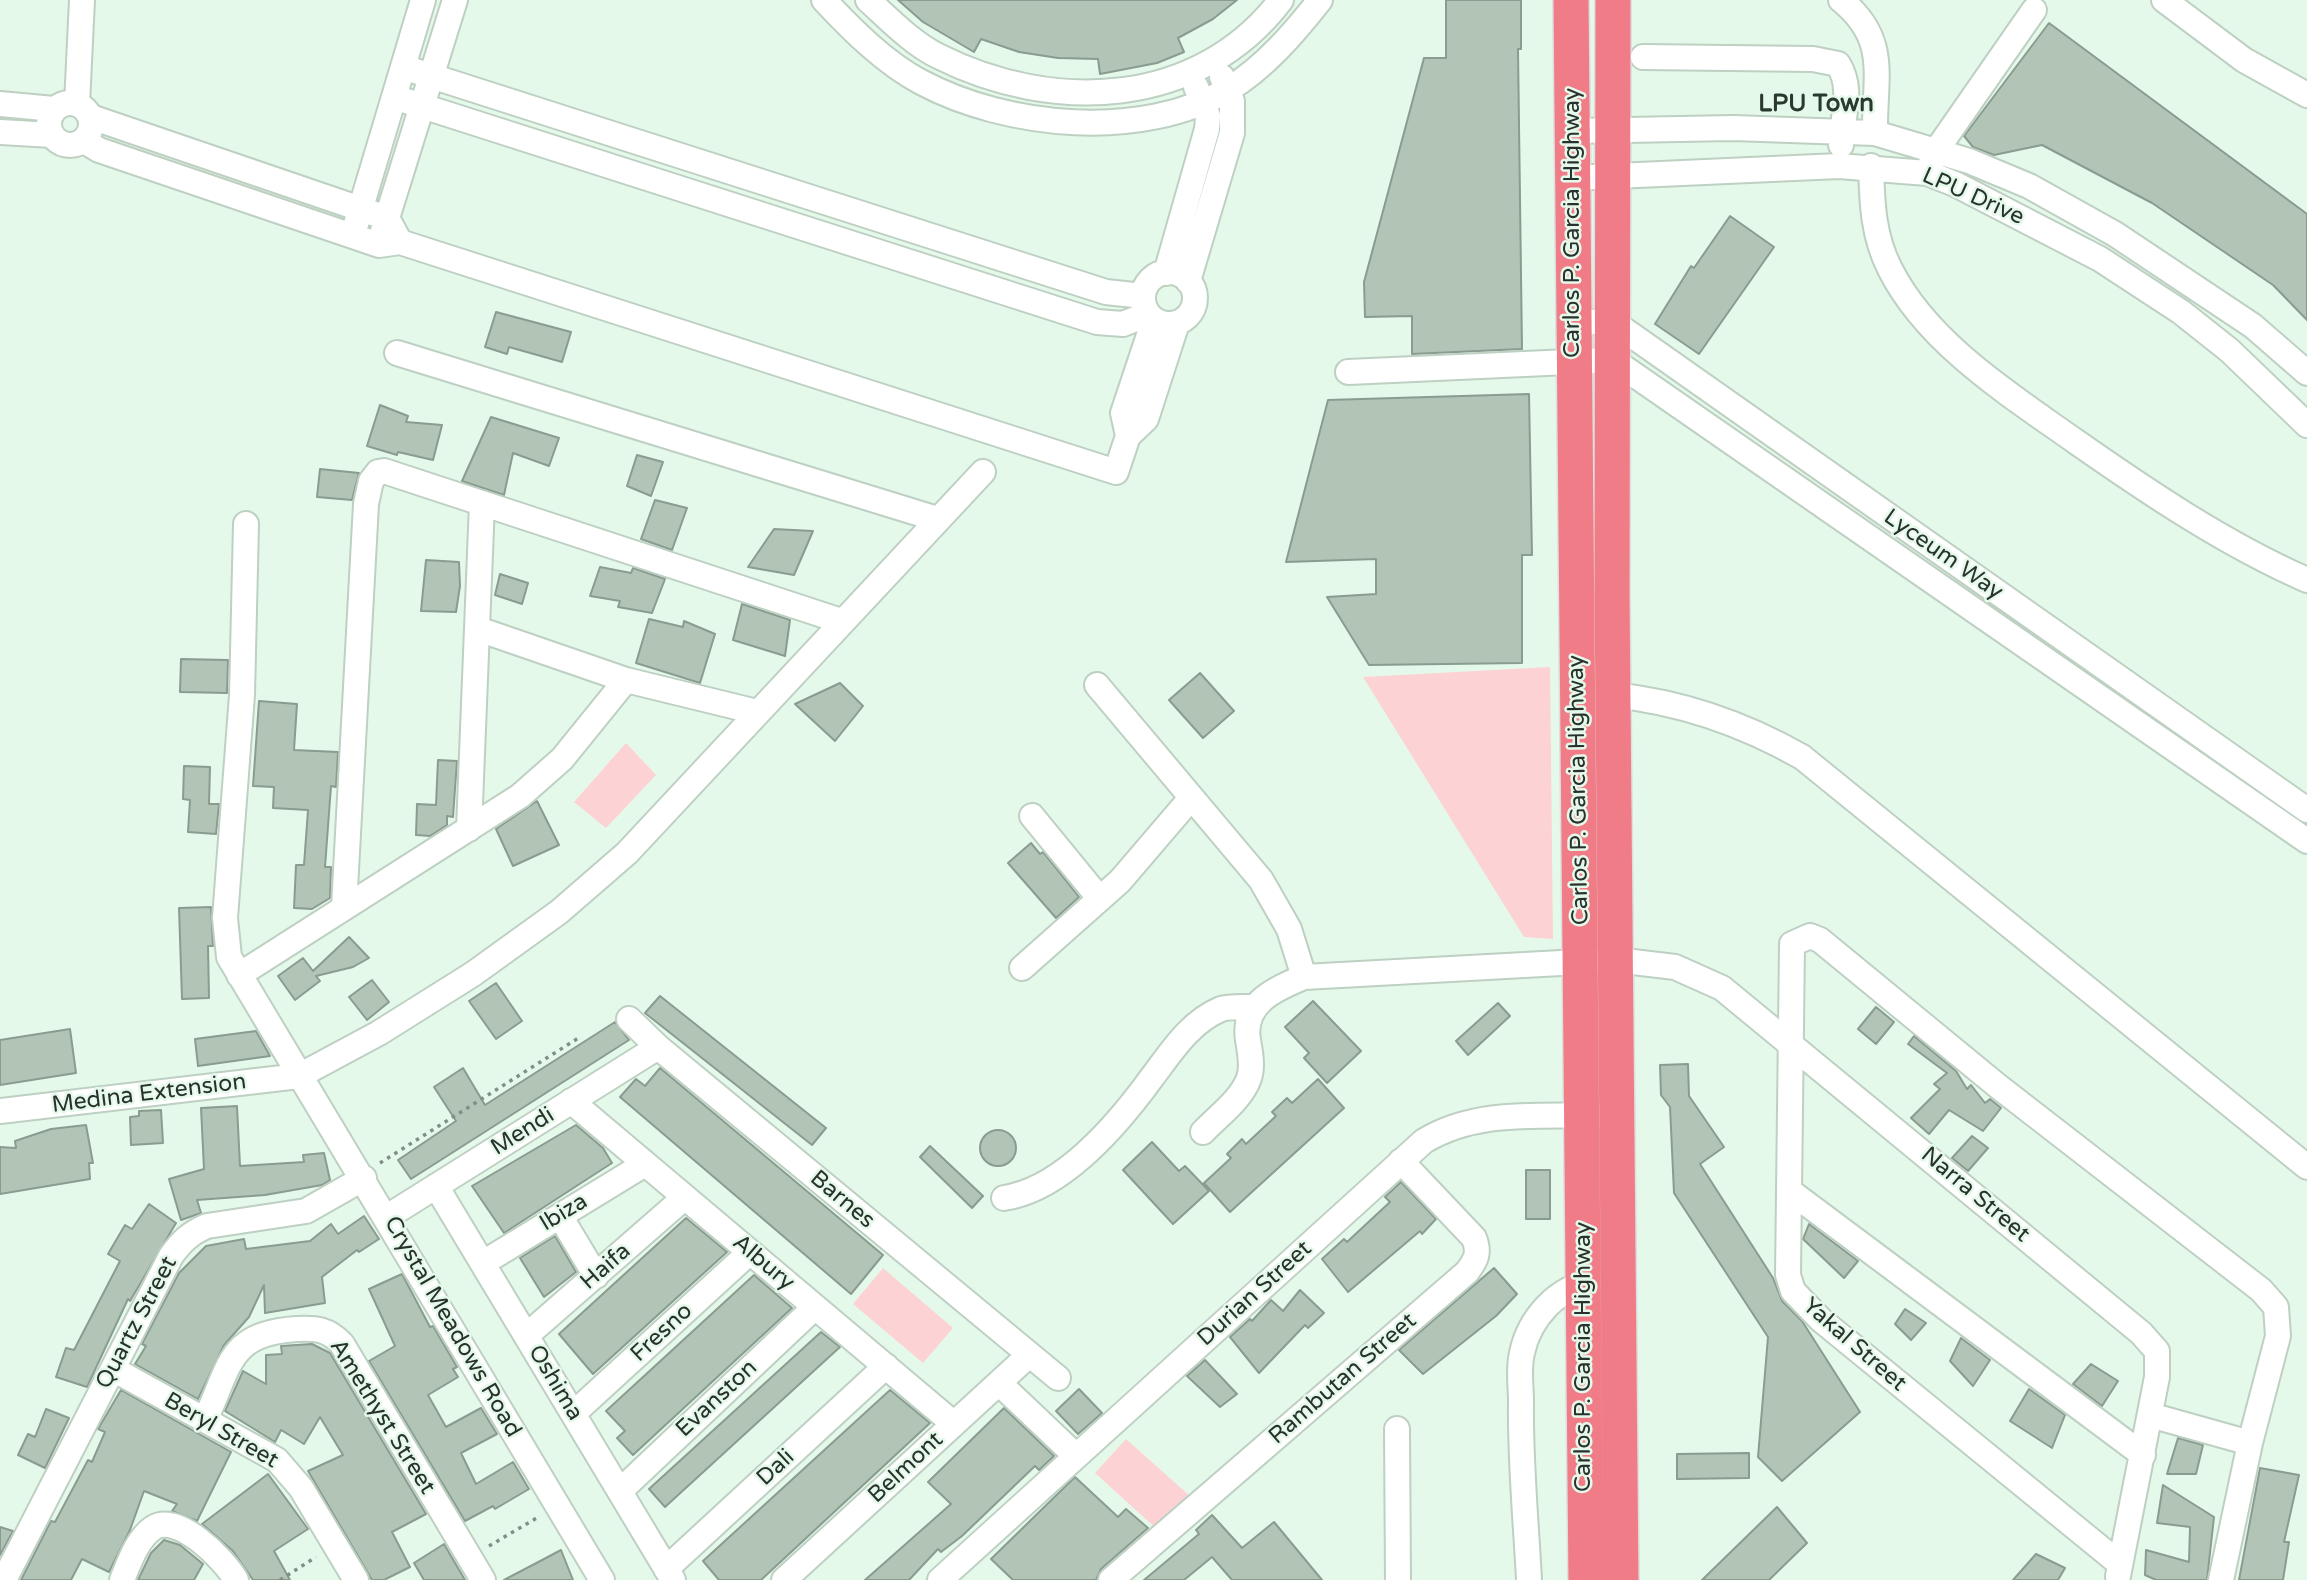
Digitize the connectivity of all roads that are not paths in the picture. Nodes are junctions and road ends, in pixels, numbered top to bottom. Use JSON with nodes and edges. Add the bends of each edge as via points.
{"nodes":[{"id":1,"x":82,"y":0,"type":"edge"},
{"id":2,"x":423,"y":0,"type":"edge"},
{"id":3,"x":455,"y":0,"type":"edge"},
{"id":4,"x":824,"y":0,"type":"edge"},
{"id":5,"x":868,"y":0,"type":"edge"},
{"id":6,"x":1281,"y":0,"type":"edge"},
{"id":7,"x":1320,"y":0,"type":"edge"},
{"id":8,"x":1571,"y":0,"type":"edge"},
{"id":9,"x":1613,"y":0,"type":"edge"},
{"id":10,"x":2164,"y":0,"type":"edge"},
{"id":11,"x":1852,"y":4,"type":"edge"},
{"id":12,"x":2034,"y":10,"type":"dead end"},
{"id":13,"x":1643,"y":57,"type":"dead end"},
{"id":14,"x":1213,"y":63,"type":"junction"},
{"id":15,"x":403,"y":67,"type":"junction"},
{"id":16,"x":1190,"y":74,"type":"junction"},
{"id":17,"x":431,"y":75,"type":"junction"},
{"id":18,"x":1229,"y":89,"type":"junction"},
{"id":19,"x":1058,"y":91,"type":"junction"},
{"id":20,"x":2307,"y":95,"type":"edge"},
{"id":21,"x":394,"y":97,"type":"junction"},
{"id":22,"x":1204,"y":102,"type":"junction"},
{"id":23,"x":0,"y":104,"type":"edge"},
{"id":24,"x":422,"y":106,"type":"junction"},
{"id":25,"x":77,"y":118,"type":"junction"},
{"id":26,"x":1057,"y":122,"type":"junction"},
{"id":27,"x":590,"y":126,"type":"junction"},
{"id":28,"x":1615,"y":130,"type":"junction"},
{"id":29,"x":1842,"y":130,"type":"junction"},
{"id":30,"x":1573,"y":131,"type":"junction"},
{"id":31,"x":0,"y":132,"type":"edge"},
{"id":32,"x":1875,"y":132,"type":"junction"},
{"id":33,"x":580,"y":156,"type":"junction"},
{"id":34,"x":1932,"y":162,"type":"junction"},
{"id":35,"x":234,"y":166,"type":"junction"},
{"id":36,"x":1839,"y":166,"type":"junction"},
{"id":37,"x":1871,"y":166,"type":"junction"},
{"id":38,"x":727,"y":170,"type":"junction"},
{"id":39,"x":1614,"y":177,"type":"junction"},
{"id":40,"x":1571,"y":178,"type":"junction"},
{"id":41,"x":225,"y":192,"type":"junction"},
{"id":42,"x":717,"y":200,"type":"junction"},
{"id":43,"x":360,"y":209,"type":"junction"},
{"id":44,"x":867,"y":215,"type":"junction"},
{"id":45,"x":387,"y":218,"type":"junction"},
{"id":46,"x":352,"y":236,"type":"junction"},
{"id":47,"x":389,"y":243,"type":"junction"},
{"id":48,"x":857,"y":245,"type":"junction"},
{"id":49,"x":1000,"y":258,"type":"junction"},
{"id":50,"x":1177,"y":277,"type":"junction"},
{"id":51,"x":990,"y":288,"type":"junction"},
{"id":52,"x":1156,"y":313,"type":"junction"},
{"id":53,"x":1573,"y":322,"type":"junction"},
{"id":54,"x":1613,"y":322,"type":"junction"},
{"id":55,"x":397,"y":353,"type":"dead end"},
{"id":56,"x":1573,"y":360,"type":"junction"},
{"id":57,"x":1613,"y":360,"type":"junction"},
{"id":58,"x":1348,"y":372,"type":"dead end"},
{"id":59,"x":2307,"y":373,"type":"edge"},
{"id":60,"x":1721,"y":400,"type":"junction"},
{"id":61,"x":1706,"y":424,"type":"junction"},
{"id":62,"x":2307,"y":425,"type":"edge"},
{"id":63,"x":983,"y":472,"type":"dead end"},
{"id":64,"x":482,"y":503,"type":"junction"},
{"id":65,"x":937,"y":519,"type":"junction"},
{"id":66,"x":246,"y":524,"type":"dead end"},
{"id":67,"x":2307,"y":580,"type":"edge"},
{"id":68,"x":1612,"y":595,"type":"junction"},
{"id":69,"x":1576,"y":596,"type":"junction"},
{"id":70,"x":841,"y":621,"type":"junction"},
{"id":71,"x":478,"y":629,"type":"junction"},
{"id":72,"x":626,"y":680,"type":"junction"},
{"id":73,"x":1097,"y":685,"type":"dead end"},
{"id":74,"x":1613,"y":695,"type":"junction"},
{"id":75,"x":757,"y":712,"type":"junction"},
{"id":76,"x":1191,"y":798,"type":"junction"},
{"id":77,"x":2307,"y":810,"type":"edge"},
{"id":78,"x":1032,"y":816,"type":"dead end"},
{"id":79,"x":469,"y":829,"type":"junction"},
{"id":80,"x":2307,"y":841,"type":"edge"},
{"id":81,"x":1100,"y":899,"type":"junction"},
{"id":82,"x":344,"y":907,"type":"junction"},
{"id":83,"x":1616,"y":960,"type":"junction"},
{"id":84,"x":1581,"y":962,"type":"junction"},
{"id":85,"x":1023,"y":968,"type":"dead end"},
{"id":86,"x":239,"y":975,"type":"junction"},
{"id":87,"x":1304,"y":977,"type":"junction"},
{"id":88,"x":1253,"y":1007,"type":"junction"},
{"id":89,"x":629,"y":1019,"type":"dead end"},
{"id":90,"x":1788,"y":1041,"type":"junction"},
{"id":91,"x":659,"y":1047,"type":"junction"},
{"id":92,"x":299,"y":1076,"type":"junction"},
{"id":93,"x":572,"y":1101,"type":"junction"},
{"id":94,"x":0,"y":1111,"type":"edge"},
{"id":95,"x":1617,"y":1115,"type":"junction"},
{"id":96,"x":1583,"y":1116,"type":"junction"},
{"id":97,"x":1203,"y":1132,"type":"dead end"},
{"id":98,"x":1401,"y":1161,"type":"junction"},
{"id":99,"x":645,"y":1164,"type":"junction"},
{"id":100,"x":2307,"y":1167,"type":"edge"},
{"id":101,"x":363,"y":1176,"type":"junction"},
{"id":102,"x":436,"y":1186,"type":"junction"},
{"id":103,"x":1791,"y":1192,"type":"junction"},
{"id":104,"x":685,"y":1197,"type":"junction"},
{"id":105,"x":1004,"y":1198,"type":"dead end"},
{"id":106,"x":560,"y":1216,"type":"junction"},
{"id":107,"x":387,"y":1217,"type":"junction"},
{"id":108,"x":750,"y":1252,"type":"junction"},
{"id":109,"x":482,"y":1263,"type":"junction"},
{"id":110,"x":596,"y":1276,"type":"junction"},
{"id":111,"x":1619,"y":1281,"type":"junction"},
{"id":112,"x":1584,"y":1283,"type":"junction"},
{"id":113,"x":815,"y":1307,"type":"junction"},
{"id":114,"x":526,"y":1336,"type":"junction"},
{"id":115,"x":1028,"y":1356,"type":"junction"},
{"id":116,"x":886,"y":1366,"type":"junction"},
{"id":117,"x":113,"y":1370,"type":"junction"},
{"id":118,"x":1058,"y":1378,"type":"dead end"},
{"id":119,"x":999,"y":1382,"type":"junction"},
{"id":120,"x":573,"y":1414,"type":"junction"},
{"id":121,"x":2150,"y":1415,"type":"junction"},
{"id":122,"x":205,"y":1420,"type":"junction"},
{"id":123,"x":954,"y":1424,"type":"junction"},
{"id":124,"x":1397,"y":1429,"type":"dead end"},
{"id":125,"x":2250,"y":1443,"type":"junction"},
{"id":126,"x":2143,"y":1455,"type":"junction"},
{"id":127,"x":1076,"y":1457,"type":"junction"},
{"id":128,"x":620,"y":1491,"type":"junction"},
{"id":129,"x":2119,"y":1572,"type":"edge"},
{"id":130,"x":670,"y":1574,"type":"edge"},
{"id":131,"x":4,"y":1580,"type":"edge"},
{"id":132,"x":122,"y":1580,"type":"edge"},
{"id":133,"x":236,"y":1580,"type":"edge"},
{"id":134,"x":356,"y":1580,"type":"edge"},
{"id":135,"x":483,"y":1580,"type":"edge"},
{"id":136,"x":602,"y":1580,"type":"edge"},
{"id":137,"x":784,"y":1580,"type":"edge"},
{"id":138,"x":940,"y":1580,"type":"edge"},
{"id":139,"x":1111,"y":1580,"type":"edge"},
{"id":140,"x":1398,"y":1580,"type":"edge"},
{"id":141,"x":1528,"y":1580,"type":"edge"},
{"id":142,"x":1586,"y":1580,"type":"edge"},
{"id":143,"x":1620,"y":1580,"type":"edge"},
{"id":144,"x":2221,"y":1580,"type":"edge"}],
"edges":[{"from":1,"to":25,"type":"street"},
{"from":2,"to":15,"type":"street"},
{"from":3,"to":17,"type":"street"},
{"from":4,"to":26,"type":"street","via":[[891,62],[921,82],[989,108]]},
{"from":5,"to":19,"type":"street","via":[[937,56],[997,78]]},
{"from":6,"to":14,"type":"street"},
{"from":7,"to":18,"type":"street","via":[[1299,27]]},
{"from":8,"to":30,"type":"highway","name":"Carlos P. Garcia Highway"},
{"from":9,"to":28,"type":"highway","name":"Carlos P. Garcia Highway"},
{"from":10,"to":20,"type":"street","via":[[2244,60]]},
{"from":11,"to":32,"type":"street","via":[[1876,49]]},
{"from":12,"to":34,"type":"street"},
{"from":13,"to":29,"type":"street","via":[[1813,59],[1838,64],[1845,75],[1847,96]]},
{"from":14,"to":16,"type":"street"},
{"from":14,"to":18,"type":"street"},
{"from":15,"to":17,"type":"street"},
{"from":15,"to":21,"type":"street"},
{"from":16,"to":19,"type":"street","via":[[1132,89]]},
{"from":16,"to":22,"type":"street"},
{"from":17,"to":24,"type":"street"},
{"from":17,"to":27,"type":"street"},
{"from":18,"to":22,"type":"street"},
{"from":18,"to":50,"type":"street","via":[[1231,133]]},
{"from":19,"to":26,"type":"street"},
{"from":21,"to":24,"type":"street"},
{"from":21,"to":43,"type":"street"},
{"from":22,"to":26,"type":"street","via":[[1138,119]]},
{"from":22,"to":50,"type":"street","via":[[1208,116],[1204,143]]},
{"from":23,"to":25,"type":"street"},
{"from":24,"to":33,"type":"street"},
{"from":24,"to":45,"type":"street"},
{"from":25,"to":31,"type":"street","via":[[49,117],[52,135]]},
{"from":25,"to":35,"type":"street"},
{"from":25,"to":41,"type":"street","via":[[99,150]]},
{"from":27,"to":33,"type":"street"},
{"from":27,"to":38,"type":"street"},
{"from":28,"to":29,"type":"street","name":"LPU Drive"},
{"from":28,"to":30,"type":"street","name":"LPU Drive"},
{"from":28,"to":39,"type":"highway","name":"Carlos P. Garcia Highway"},
{"from":29,"to":32,"type":"street","name":"LPU Drive"},
{"from":29,"to":36,"type":"street"},
{"from":30,"to":40,"type":"highway","name":"Carlos P. Garcia Highway"},
{"from":32,"to":34,"type":"street","name":"LPU Drive"},
{"from":33,"to":42,"type":"street"},
{"from":34,"to":37,"type":"street","name":"LPU Drive"},
{"from":34,"to":59,"type":"street","name":"LPU Drive","via":[[2029,186],[2115,234],[2242,318]]},
{"from":34,"to":62,"type":"street","name":"LPU Drive","via":[[1955,184],[2100,259],[2181,312],[2230,350]]},
{"from":35,"to":41,"type":"street"},
{"from":35,"to":43,"type":"street"},
{"from":36,"to":37,"type":"street","name":"LPU Drive"},
{"from":36,"to":39,"type":"street","name":"LPU Drive"},
{"from":37,"to":67,"type":"street","via":[[1872,217],[1891,270],[1926,320],[1950,344],[2100,458],[2231,540]]},
{"from":38,"to":42,"type":"street"},
{"from":38,"to":44,"type":"street"},
{"from":39,"to":40,"type":"street","name":"LPU Drive"},
{"from":39,"to":54,"type":"highway","name":"Carlos P. Garcia Highway"},
{"from":40,"to":53,"type":"highway","name":"Carlos P. Garcia Highway"},
{"from":41,"to":46,"type":"street"},
{"from":42,"to":48,"type":"street"},
{"from":43,"to":45,"type":"street"},
{"from":43,"to":46,"type":"street"},
{"from":44,"to":48,"type":"street"},
{"from":44,"to":49,"type":"street"},
{"from":45,"to":47,"type":"street"},
{"from":46,"to":47,"type":"street"},
{"from":47,"to":52,"type":"street","via":[[1116,472],[1128,436],[1146,419]]},
{"from":48,"to":51,"type":"street"},
{"from":49,"to":51,"type":"street"},
{"from":49,"to":52,"type":"street"},
{"from":50,"to":52,"type":"street","via":[[1150,280]]},
{"from":50,"to":52,"type":"street","via":[[1194,289],[1193,310]]},
{"from":51,"to":52,"type":"street","via":[[1097,322],[1123,324]]},
{"from":53,"to":54,"type":"street"},
{"from":53,"to":56,"type":"highway","name":"Carlos P. Garcia Highway"},
{"from":54,"to":57,"type":"highway","name":"Carlos P. Garcia Highway"},
{"from":54,"to":60,"type":"street","name":"Lyceum Way"},
{"from":55,"to":65,"type":"street"},
{"from":56,"to":57,"type":"street"},
{"from":56,"to":58,"type":"street"},
{"from":56,"to":69,"type":"highway","name":"Carlos P. Garcia Highway"},
{"from":57,"to":61,"type":"street","name":"Lyceum Way"},
{"from":57,"to":68,"type":"highway","name":"Carlos P. Garcia Highway"},
{"from":60,"to":61,"type":"street"},
{"from":60,"to":77,"type":"street","name":"Lyceum Way"},
{"from":61,"to":80,"type":"street","name":"Lyceum Way"},
{"from":63,"to":65,"type":"street"},
{"from":64,"to":70,"type":"street"},
{"from":64,"to":71,"type":"street"},
{"from":64,"to":82,"type":"street","via":[[384,471],[371,481],[366,504]]},
{"from":65,"to":70,"type":"street"},
{"from":66,"to":86,"type":"street","name":"Crystal Meadows Road","via":[[241,709],[225,918],[229,957]]},
{"from":68,"to":69,"type":"highway"},
{"from":68,"to":74,"type":"highway","name":"Carlos P. Garcia Highway"},
{"from":69,"to":84,"type":"highway","name":"Carlos P. Garcia Highway"},
{"from":70,"to":75,"type":"street"},
{"from":71,"to":72,"type":"street"},
{"from":71,"to":79,"type":"street"},
{"from":72,"to":75,"type":"street"},
{"from":72,"to":79,"type":"street","via":[[562,759],[520,796]]},
{"from":73,"to":76,"type":"street"},
{"from":74,"to":83,"type":"highway","name":"Carlos P. Garcia Highway"},
{"from":74,"to":100,"type":"street","via":[[1655,699],[1710,713],[1802,757]]},
{"from":75,"to":92,"type":"street","via":[[627,853],[559,912],[473,974]]},
{"from":76,"to":81,"type":"street"},
{"from":76,"to":87,"type":"street","via":[[1261,880],[1289,929]]},
{"from":78,"to":81,"type":"street"},
{"from":79,"to":82,"type":"street"},
{"from":81,"to":85,"type":"street"},
{"from":82,"to":86,"type":"street"},
{"from":83,"to":84,"type":"street","name":"Narra Street"},
{"from":83,"to":90,"type":"street","name":"Narra Street","via":[[1654,962],[1702,977]]},
{"from":83,"to":95,"type":"highway","name":"Carlos P. Garcia Highway"},
{"from":84,"to":87,"type":"street","name":"Narra Street"},
{"from":84,"to":96,"type":"highway","name":"Carlos P. Garcia Highway"},
{"from":86,"to":92,"type":"street","name":"Crystal Meadows Road"},
{"from":87,"to":88,"type":"street","via":[[1274,990]]},
{"from":88,"to":97,"type":"street","via":[[1246,1029],[1249,1078]]},
{"from":88,"to":105,"type":"street","via":[[1222,1009],[1187,1031],[1117,1124],[1027,1195]]},
{"from":89,"to":91,"type":"street","name":"Barnes"},
{"from":90,"to":103,"type":"street","name":"Yakal Street"},
{"from":90,"to":121,"type":"street","name":"Narra Street","via":[[2149,1341],[2159,1365]]},
{"from":90,"to":125,"type":"street","name":"Yakal Street","via":[[1792,944],[1810,936],[2261,1290],[2276,1307],[2278,1336]]},
{"from":91,"to":93,"type":"street","name":"Mendi"},
{"from":91,"to":115,"type":"street","name":"Barnes"},
{"from":92,"to":94,"type":"street","name":"Medina Extension"},
{"from":92,"to":101,"type":"street","name":"Crystal Meadows Road"},
{"from":93,"to":99,"type":"street","name":"Albury"},
{"from":93,"to":102,"type":"street","name":"Mendi"},
{"from":95,"to":96,"type":"street","name":"Durian Street"},
{"from":95,"to":111,"type":"highway","name":"Carlos P. Garcia Highway"},
{"from":96,"to":98,"type":"street","name":"Durian Street","via":[[1468,1121],[1445,1128]]},
{"from":96,"to":112,"type":"highway","name":"Carlos P. Garcia Highway"},
{"from":98,"to":127,"type":"street","name":"Durian Street"},
{"from":98,"to":139,"type":"street","name":"Rambutan Street","via":[[1466,1228],[1477,1246],[1467,1272]]},
{"from":99,"to":104,"type":"street","name":"Albury"},
{"from":99,"to":106,"type":"street","name":"Ibiza"},
{"from":101,"to":107,"type":"street","name":"Crystal Meadows Road"},
{"from":101,"to":117,"type":"street","name":"Quartz Street","via":[[306,1211],[192,1232],[171,1256]]},
{"from":102,"to":107,"type":"street","name":"Mendi"},
{"from":102,"to":109,"type":"street","name":"Oshima"},
{"from":103,"to":126,"type":"street"},
{"from":103,"to":129,"type":"street","name":"Yakal Street","via":[[1788,1275],[1806,1306]]},
{"from":104,"to":108,"type":"street","name":"Albury"},
{"from":104,"to":110,"type":"street","name":"Haifa"},
{"from":106,"to":109,"type":"street","name":"Ibiza"},
{"from":106,"to":110,"type":"street"},
{"from":107,"to":136,"type":"street","name":"Crystal Meadows Road"},
{"from":108,"to":113,"type":"street","name":"Albury"},
{"from":108,"to":120,"type":"street","name":"Fresno"},
{"from":109,"to":114,"type":"street","name":"Oshima"},
{"from":110,"to":114,"type":"street","name":"Haifa"},
{"from":111,"to":112,"type":"street"},
{"from":111,"to":143,"type":"highway","name":"Carlos P. Garcia Highway"},
{"from":112,"to":141,"type":"street","via":[[1547,1306],[1534,1320],[1521,1354]]},
{"from":112,"to":142,"type":"highway","name":"Carlos P. Garcia Highway"},
{"from":113,"to":116,"type":"street","name":"Albury"},
{"from":113,"to":128,"type":"street","name":"Evanston"},
{"from":114,"to":120,"type":"street","name":"Oshima"},
{"from":115,"to":118,"type":"street","name":"Barnes"},
{"from":115,"to":119,"type":"street","name":"Belmont"},
{"from":116,"to":123,"type":"street","name":"Albury"},
{"from":116,"to":130,"type":"street","name":"Dali"},
{"from":117,"to":122,"type":"street","name":"Beryl Street"},
{"from":117,"to":131,"type":"street","name":"Quartz Street"},
{"from":119,"to":123,"type":"street","name":"Belmont"},
{"from":119,"to":127,"type":"street"},
{"from":120,"to":128,"type":"street","name":"Oshima"},
{"from":121,"to":125,"type":"street"},
{"from":121,"to":126,"type":"street","name":"Narra Street"},
{"from":122,"to":134,"type":"street","name":"Beryl Street","via":[[277,1460],[291,1474]]},
{"from":122,"to":135,"type":"street","name":"Amethyst Street","via":[[237,1352],[251,1338],[281,1330],[326,1331],[342,1344]]},
{"from":123,"to":137,"type":"street","name":"Belmont"},
{"from":124,"to":140,"type":"street"},
{"from":125,"to":144,"type":"street"},
{"from":126,"to":129,"type":"street","name":"Narra Street"},
{"from":127,"to":138,"type":"street","name":"Durian Street"},
{"from":128,"to":130,"type":"street","name":"Oshima"},
{"from":132,"to":133,"type":"street","via":[[143,1538],[154,1527],[166,1524],[202,1543]]}]}
